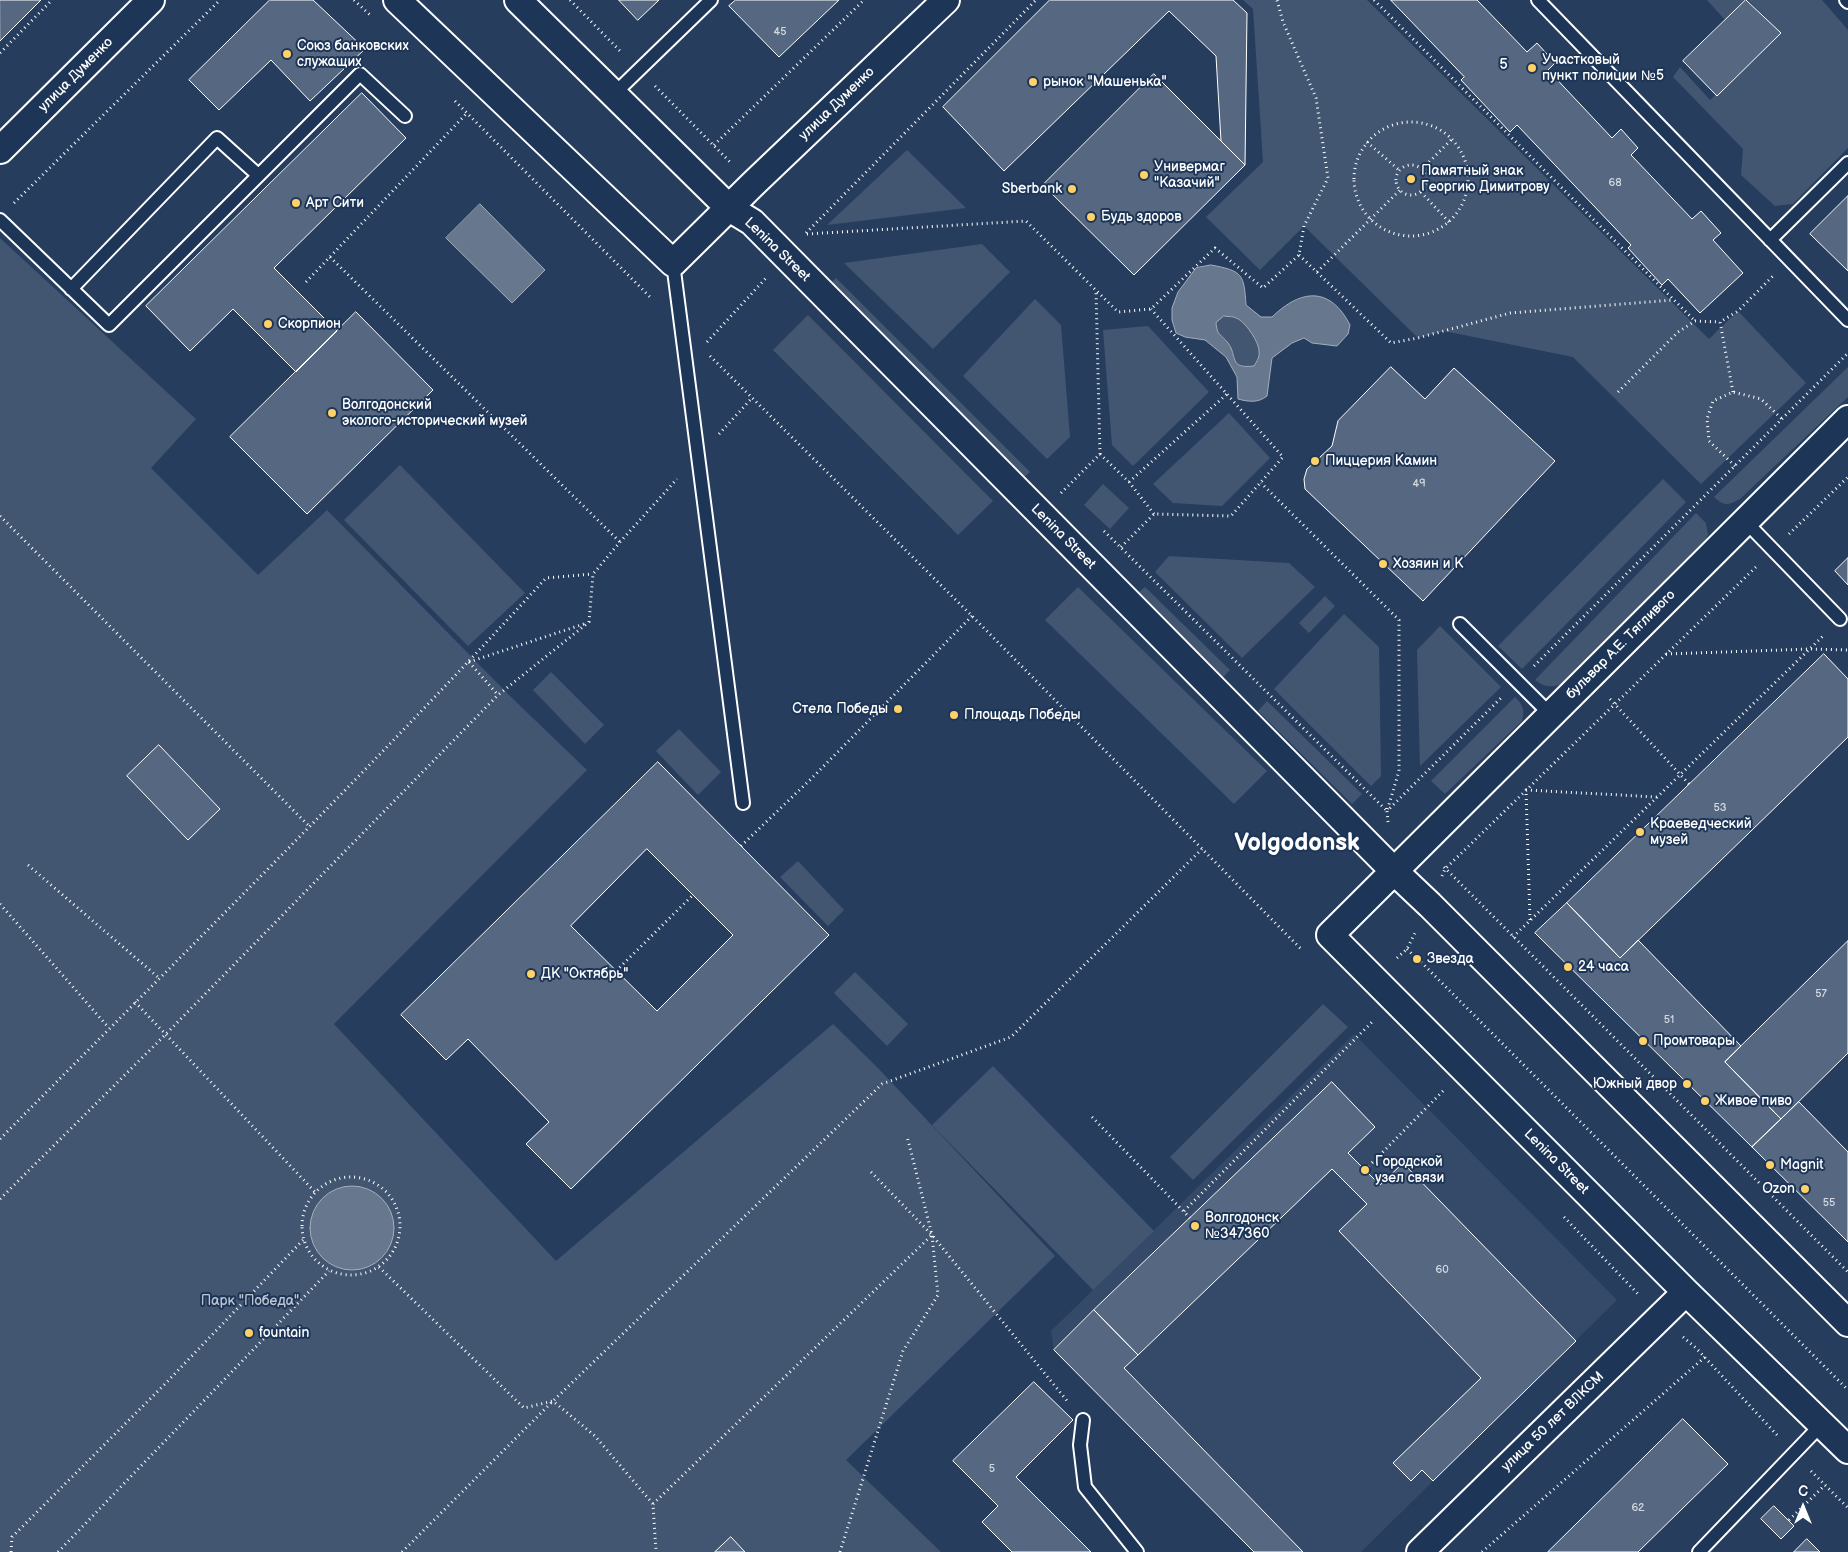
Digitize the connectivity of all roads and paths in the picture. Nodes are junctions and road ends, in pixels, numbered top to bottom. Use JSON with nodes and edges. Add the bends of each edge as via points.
{"nodes":[{"id":1,"x":52,"y":0,"type":"edge"},
{"id":2,"x":152,"y":0,"type":"edge"},
{"id":3,"x":220,"y":0,"type":"edge"},
{"id":4,"x":354,"y":0,"type":"edge"},
{"id":5,"x":397,"y":0,"type":"edge"},
{"id":6,"x":518,"y":0,"type":"edge"},
{"id":7,"x":570,"y":0,"type":"edge"},
{"id":8,"x":711,"y":0,"type":"edge"},
{"id":9,"x":864,"y":0,"type":"edge"},
{"id":10,"x":946,"y":0,"type":"edge"},
{"id":11,"x":1036,"y":0,"type":"edge"},
{"id":12,"x":1277,"y":0,"type":"edge"},
{"id":13,"x":1374,"y":0,"type":"edge"},
{"id":14,"x":1538,"y":0,"type":"edge"},
{"id":15,"x":375,"y":21,"type":"dead end"},
{"id":16,"x":0,"y":53,"type":"edge"},
{"id":17,"x":639,"y":70,"type":"junction"},
{"id":18,"x":614,"y":94,"type":"junction"},
{"id":19,"x":453,"y":99,"type":"dead end"},
{"id":20,"x":467,"y":113,"type":"junction"},
{"id":21,"x":405,"y":116,"type":"dead end"},
{"id":22,"x":1452,"y":139,"type":"junction"},
{"id":23,"x":1367,"y":142,"type":"junction"},
{"id":24,"x":714,"y":145,"type":"junction"},
{"id":25,"x":0,"y":150,"type":"edge"},
{"id":26,"x":1848,"y":163,"type":"edge"},
{"id":27,"x":1422,"y":168,"type":"junction"},
{"id":28,"x":1399,"y":170,"type":"junction"},
{"id":29,"x":258,"y":175,"type":"junction"},
{"id":30,"x":753,"y":184,"type":"junction"},
{"id":31,"x":1400,"y":190,"type":"junction"},
{"id":32,"x":1421,"y":192,"type":"junction"},
{"id":33,"x":12,"y":206,"type":"dead end"},
{"id":34,"x":729,"y":208,"type":"junction"},
{"id":35,"x":1370,"y":219,"type":"junction"},
{"id":36,"x":0,"y":220,"type":"edge"},
{"id":37,"x":1449,"y":222,"type":"junction"},
{"id":38,"x":1770,"y":240,"type":"junction"},
{"id":39,"x":1299,"y":255,"type":"junction"},
{"id":40,"x":785,"y":256,"type":"junction"},
{"id":41,"x":330,"y":257,"type":"junction"},
{"id":42,"x":1789,"y":260,"type":"junction"},
{"id":43,"x":673,"y":263,"type":"junction"},
{"id":44,"x":1317,"y":272,"type":"junction"},
{"id":45,"x":306,"y":282,"type":"dead end"},
{"id":46,"x":71,"y":289,"type":"junction"},
{"id":47,"x":1096,"y":290,"type":"junction"},
{"id":48,"x":1674,"y":300,"type":"junction"},
{"id":49,"x":1151,"y":309,"type":"junction"},
{"id":50,"x":1848,"y":320,"type":"edge"},
{"id":51,"x":1695,"y":321,"type":"junction"},
{"id":52,"x":1720,"y":322,"type":"junction"},
{"id":53,"x":681,"y":327,"type":"junction"},
{"id":54,"x":702,"y":348,"type":"junction"},
{"id":55,"x":1848,"y":353,"type":"edge"},
{"id":56,"x":1618,"y":392,"type":"dead end"},
{"id":57,"x":1733,"y":392,"type":"junction"},
{"id":58,"x":1227,"y":394,"type":"junction"},
{"id":59,"x":752,"y":398,"type":"junction"},
{"id":60,"x":1782,"y":419,"type":"junction"},
{"id":61,"x":1848,"y":419,"type":"edge"},
{"id":62,"x":1100,"y":454,"type":"junction"},
{"id":63,"x":698,"y":457,"type":"junction"},
{"id":64,"x":1735,"y":466,"type":"junction"},
{"id":65,"x":1848,"y":478,"type":"edge"},
{"id":66,"x":1129,"y":482,"type":"junction"},
{"id":67,"x":1260,"y":483,"type":"junction"},
{"id":68,"x":1041,"y":514,"type":"junction"},
{"id":69,"x":1154,"y":514,"type":"junction"},
{"id":70,"x":0,"y":516,"type":"edge"},
{"id":71,"x":1745,"y":521,"type":"junction"},
{"id":72,"x":620,"y":542,"type":"junction"},
{"id":73,"x":1121,"y":547,"type":"dead end"},
{"id":74,"x":1773,"y":550,"type":"junction"},
{"id":75,"x":593,"y":574,"type":"junction"},
{"id":76,"x":972,"y":616,"type":"junction"},
{"id":77,"x":1840,"y":619,"type":"joint"},
{"id":78,"x":589,"y":622,"type":"junction"},
{"id":79,"x":1460,"y":624,"type":"dead end"},
{"id":80,"x":1810,"y":649,"type":"junction"},
{"id":81,"x":1848,"y":650,"type":"edge"},
{"id":82,"x":1665,"y":654,"type":"junction"},
{"id":83,"x":469,"y":662,"type":"junction"},
{"id":84,"x":1590,"y":676,"type":"junction"},
{"id":85,"x":1518,"y":682,"type":"junction"},
{"id":86,"x":498,"y":696,"type":"junction"},
{"id":87,"x":1614,"y":704,"type":"junction"},
{"id":88,"x":1551,"y":714,"type":"junction"},
{"id":89,"x":1680,"y":775,"type":"junction"},
{"id":90,"x":1689,"y":784,"type":"dead end"},
{"id":91,"x":1526,"y":790,"type":"junction"},
{"id":92,"x":1657,"y":797,"type":"junction"},
{"id":93,"x":743,"y":803,"type":"dead end"},
{"id":94,"x":1387,"y":811,"type":"junction"},
{"id":95,"x":309,"y":826,"type":"junction"},
{"id":96,"x":1389,"y":828,"type":"dead end"},
{"id":97,"x":741,"y":846,"type":"dead end"},
{"id":98,"x":1202,"y":849,"type":"junction"},
{"id":99,"x":28,"y":865,"type":"dead end"},
{"id":100,"x":1445,"y":869,"type":"junction"},
{"id":101,"x":1394,"y":870,"type":"junction"},
{"id":102,"x":693,"y":895,"type":"dead end"},
{"id":103,"x":0,"y":904,"type":"edge"},
{"id":104,"x":1430,"y":905,"type":"junction"},
{"id":105,"x":1530,"y":921,"type":"junction"},
{"id":106,"x":1281,"y":928,"type":"dead end"},
{"id":107,"x":1513,"y":937,"type":"junction"},
{"id":108,"x":1407,"y":948,"type":"junction"},
{"id":109,"x":1414,"y":956,"type":"dead end"},
{"id":110,"x":1421,"y":962,"type":"dead end"},
{"id":111,"x":616,"y":971,"type":"dead end"},
{"id":112,"x":158,"y":978,"type":"junction"},
{"id":113,"x":1376,"y":980,"type":"junction"},
{"id":114,"x":134,"y":1002,"type":"junction"},
{"id":115,"x":1373,"y":1020,"type":"dead end"},
{"id":116,"x":110,"y":1028,"type":"junction"},
{"id":117,"x":165,"y":1035,"type":"junction"},
{"id":118,"x":1444,"y":1090,"type":"dead end"},
{"id":119,"x":1092,"y":1117,"type":"dead end"},
{"id":120,"x":907,"y":1136,"type":"dead end"},
{"id":121,"x":0,"y":1138,"type":"edge"},
{"id":122,"x":1365,"y":1170,"type":"dead end"},
{"id":123,"x":871,"y":1172,"type":"dead end"},
{"id":124,"x":315,"y":1192,"type":"junction"},
{"id":125,"x":0,"y":1199,"type":"edge"},
{"id":126,"x":1184,"y":1211,"type":"junction"},
{"id":127,"x":1190,"y":1218,"type":"dead end"},
{"id":128,"x":932,"y":1235,"type":"junction"},
{"id":129,"x":303,"y":1240,"type":"junction"},
{"id":130,"x":379,"y":1267,"type":"junction"},
{"id":131,"x":329,"y":1271,"type":"junction"},
{"id":132,"x":1848,"y":1272,"type":"edge"},
{"id":133,"x":1686,"y":1292,"type":"junction"},
{"id":134,"x":1848,"y":1323,"type":"edge"},
{"id":135,"x":1704,"y":1357,"type":"dead end"},
{"id":136,"x":1848,"y":1390,"type":"edge"},
{"id":137,"x":554,"y":1401,"type":"junction"},
{"id":138,"x":1083,"y":1420,"type":"joint"},
{"id":139,"x":1822,"y":1424,"type":"junction"},
{"id":140,"x":1848,"y":1450,"type":"edge"},
{"id":141,"x":1825,"y":1485,"type":"dead end"},
{"id":142,"x":653,"y":1504,"type":"junction"},
{"id":143,"x":1788,"y":1520,"type":"dead end"},
{"id":144,"x":1701,"y":1551,"type":"edge"},
{"id":145,"x":11,"y":1552,"type":"edge"},
{"id":146,"x":58,"y":1552,"type":"edge"},
{"id":147,"x":402,"y":1552,"type":"edge"},
{"id":148,"x":656,"y":1552,"type":"edge"},
{"id":149,"x":840,"y":1552,"type":"edge"},
{"id":150,"x":1137,"y":1552,"type":"edge"},
{"id":151,"x":1420,"y":1552,"type":"edge"},
{"id":152,"x":1482,"y":1552,"type":"edge"}],
"edges":[{"from":1,"to":16,"type":"path"},
{"from":2,"to":25,"type":"street","name":"улица Думенко"},
{"from":3,"to":33,"type":"path"},
{"from":4,"to":15,"type":"path"},
{"from":5,"to":43,"type":"street"},
{"from":6,"to":18,"type":"street","name":"Lenina Street"},
{"from":7,"to":17,"type":"path"},
{"from":8,"to":17,"type":"lane"},
{"from":9,"to":24,"type":"path"},
{"from":10,"to":30,"type":"street","name":"улица Думенко"},
{"from":11,"to":47,"type":"path","via":[[805,234],[1026,221]]},
{"from":12,"to":39,"type":"path","via":[[1283,22],[1316,98],[1328,178],[1304,226]]},
{"from":13,"to":48,"type":"path"},
{"from":14,"to":38,"type":"lane"},
{"from":17,"to":18,"type":"lane"},
{"from":17,"to":24,"type":"path"},
{"from":18,"to":34,"type":"street","name":"Lenina Street"},
{"from":19,"to":20,"type":"path"},
{"from":20,"to":41,"type":"path"},
{"from":20,"to":53,"type":"path"},
{"from":21,"to":29,"type":"lane","via":[[360,74]]},
{"from":22,"to":23,"type":"path","via":[[1431,125],[1413,122],[1396,124]]},
{"from":22,"to":27,"type":"path"},
{"from":22,"to":37,"type":"path","via":[[1463,154],[1468,170],[1468,187],[1459,210]]},
{"from":23,"to":28,"type":"path"},
{"from":23,"to":35,"type":"path","via":[[1356,162],[1353,176],[1355,193]]},
{"from":24,"to":30,"type":"path"},
{"from":26,"to":38,"type":"lane"},
{"from":27,"to":28,"type":"path","via":[[1410,164]]},
{"from":27,"to":32,"type":"path","via":[[1427,181]]},
{"from":28,"to":31,"type":"path","via":[[1396,181]]},
{"from":29,"to":46,"type":"lane","via":[[109,324]]},
{"from":29,"to":46,"type":"lane","via":[[217,138]]},
{"from":30,"to":34,"type":"street","name":"улица Думенко"},
{"from":31,"to":32,"type":"path","via":[[1410,195]]},
{"from":31,"to":35,"type":"path"},
{"from":32,"to":37,"type":"path"},
{"from":34,"to":40,"type":"street","name":"Lenina Street","via":[[752,222]]},
{"from":34,"to":43,"type":"street"},
{"from":35,"to":37,"type":"path","via":[[1382,230],[1416,236],[1432,233]]},
{"from":35,"to":44,"type":"path"},
{"from":36,"to":46,"type":"lane"},
{"from":38,"to":42,"type":"lane"},
{"from":39,"to":44,"type":"path"},
{"from":39,"to":49,"type":"path","via":[[1263,288],[1215,248]]},
{"from":40,"to":54,"type":"path"},
{"from":40,"to":68,"type":"street","name":"Lenina Street"},
{"from":41,"to":45,"type":"path"},
{"from":41,"to":72,"type":"path"},
{"from":42,"to":50,"type":"lane"},
{"from":42,"to":52,"type":"path","via":[[1738,310]]},
{"from":43,"to":53,"type":"lane"},
{"from":44,"to":48,"type":"path","via":[[1390,343],[1510,313]]},
{"from":47,"to":49,"type":"path","via":[[1118,312]]},
{"from":47,"to":62,"type":"path"},
{"from":48,"to":51,"type":"path"},
{"from":49,"to":58,"type":"path"},
{"from":51,"to":52,"type":"path"},
{"from":51,"to":56,"type":"path","via":[[1678,332]]},
{"from":52,"to":57,"type":"path"},
{"from":53,"to":54,"type":"path"},
{"from":53,"to":63,"type":"lane"},
{"from":54,"to":59,"type":"path"},
{"from":55,"to":60,"type":"path"},
{"from":57,"to":60,"type":"path","via":[[1761,399]]},
{"from":57,"to":64,"type":"path","via":[[1713,401],[1707,419],[1709,441]]},
{"from":58,"to":66,"type":"path"},
{"from":58,"to":67,"type":"path","via":[[1283,457]]},
{"from":59,"to":63,"type":"path"},
{"from":59,"to":76,"type":"path"},
{"from":60,"to":64,"type":"path"},
{"from":61,"to":71,"type":"street","name":"бульвар А.Е. Тягливого"},
{"from":62,"to":66,"type":"path"},
{"from":62,"to":68,"type":"path"},
{"from":63,"to":72,"type":"path"},
{"from":63,"to":93,"type":"lane"},
{"from":64,"to":85,"type":"path"},
{"from":65,"to":74,"type":"path"},
{"from":66,"to":69,"type":"path"},
{"from":67,"to":69,"type":"path","via":[[1231,516]]},
{"from":67,"to":94,"type":"path","via":[[1399,620],[1399,771]]},
{"from":68,"to":101,"type":"street","name":"Lenina Street"},
{"from":69,"to":73,"type":"path"},
{"from":70,"to":95,"type":"path"},
{"from":71,"to":74,"type":"lane"},
{"from":71,"to":84,"type":"street","name":"бульвар А.Е. Тягливого"},
{"from":72,"to":75,"type":"path"},
{"from":74,"to":77,"type":"lane"},
{"from":74,"to":82,"type":"path"},
{"from":75,"to":78,"type":"path"},
{"from":75,"to":83,"type":"path","via":[[546,578]]},
{"from":76,"to":97,"type":"path"},
{"from":76,"to":98,"type":"path"},
{"from":77,"to":80,"type":"path"},
{"from":78,"to":83,"type":"path"},
{"from":78,"to":86,"type":"path"},
{"from":79,"to":85,"type":"lane"},
{"from":80,"to":81,"type":"path"},
{"from":80,"to":82,"type":"path"},
{"from":80,"to":89,"type":"path"},
{"from":82,"to":87,"type":"path"},
{"from":83,"to":86,"type":"path"},
{"from":83,"to":95,"type":"path"},
{"from":84,"to":87,"type":"path"},
{"from":84,"to":88,"type":"street","name":"бульвар А.Е. Тягливого"},
{"from":85,"to":88,"type":"lane"},
{"from":85,"to":94,"type":"path"},
{"from":86,"to":117,"type":"path"},
{"from":87,"to":89,"type":"path"},
{"from":87,"to":91,"type":"path"},
{"from":88,"to":101,"type":"street","name":"бульвар А.Е. Тягливого"},
{"from":89,"to":90,"type":"path"},
{"from":89,"to":92,"type":"path"},
{"from":91,"to":92,"type":"path"},
{"from":91,"to":100,"type":"path"},
{"from":91,"to":105,"type":"path"},
{"from":92,"to":105,"type":"path"},
{"from":94,"to":96,"type":"path"},
{"from":95,"to":112,"type":"path"},
{"from":98,"to":106,"type":"path"},
{"from":98,"to":137,"type":"path","via":[[1011,1037],[882,1084]]},
{"from":99,"to":112,"type":"path"},
{"from":100,"to":104,"type":"path"},
{"from":100,"to":107,"type":"path"},
{"from":101,"to":104,"type":"street","name":"Lenina Street"},
{"from":101,"to":113,"type":"street","name":"Lenina Street","via":[[1330,934]]},
{"from":102,"to":111,"type":"path"},
{"from":103,"to":116,"type":"path"},
{"from":104,"to":108,"type":"path"},
{"from":104,"to":134,"type":"street","name":"Lenina Street"},
{"from":105,"to":107,"type":"path"},
{"from":107,"to":132,"type":"path"},
{"from":108,"to":109,"type":"path"},
{"from":108,"to":113,"type":"path"},
{"from":110,"to":136,"type":"path"},
{"from":112,"to":114,"type":"path"},
{"from":113,"to":133,"type":"street","name":"Lenina Street"},
{"from":114,"to":116,"type":"path"},
{"from":114,"to":117,"type":"path"},
{"from":115,"to":126,"type":"path"},
{"from":116,"to":121,"type":"path"},
{"from":117,"to":124,"type":"path"},
{"from":117,"to":125,"type":"path"},
{"from":118,"to":122,"type":"path"},
{"from":119,"to":126,"type":"path"},
{"from":120,"to":128,"type":"path"},
{"from":123,"to":128,"type":"path"},
{"from":124,"to":129,"type":"path","via":[[305,1207],[301,1223]]},
{"from":124,"to":130,"type":"path","via":[[330,1181],[361,1178],[379,1186],[391,1198],[398,1213],[399,1237],[392,1253]]},
{"from":126,"to":127,"type":"path"},
{"from":128,"to":138,"type":"path"},
{"from":128,"to":142,"type":"path"},
{"from":128,"to":149,"type":"path","via":[[938,1295],[903,1352]]},
{"from":129,"to":131,"type":"path","via":[[315,1261]]},
{"from":129,"to":145,"type":"path","via":[[12,1537]]},
{"from":130,"to":131,"type":"path","via":[[363,1275],[344,1276]]},
{"from":130,"to":137,"type":"path","via":[[524,1408]]},
{"from":131,"to":146,"type":"path"},
{"from":133,"to":139,"type":"street","name":"Lenina Street"},
{"from":133,"to":151,"type":"street","name":"улица 50 лет ВЛКСМ"},
{"from":135,"to":152,"type":"path"},
{"from":137,"to":142,"type":"path","via":[[594,1436]]},
{"from":137,"to":147,"type":"path"},
{"from":138,"to":150,"type":"lane","via":[[1080,1445],[1084,1487]]},
{"from":139,"to":140,"type":"street","name":"Lenina Street"},
{"from":139,"to":144,"type":"lane"},
{"from":141,"to":143,"type":"path"},
{"from":142,"to":148,"type":"path"}]}
